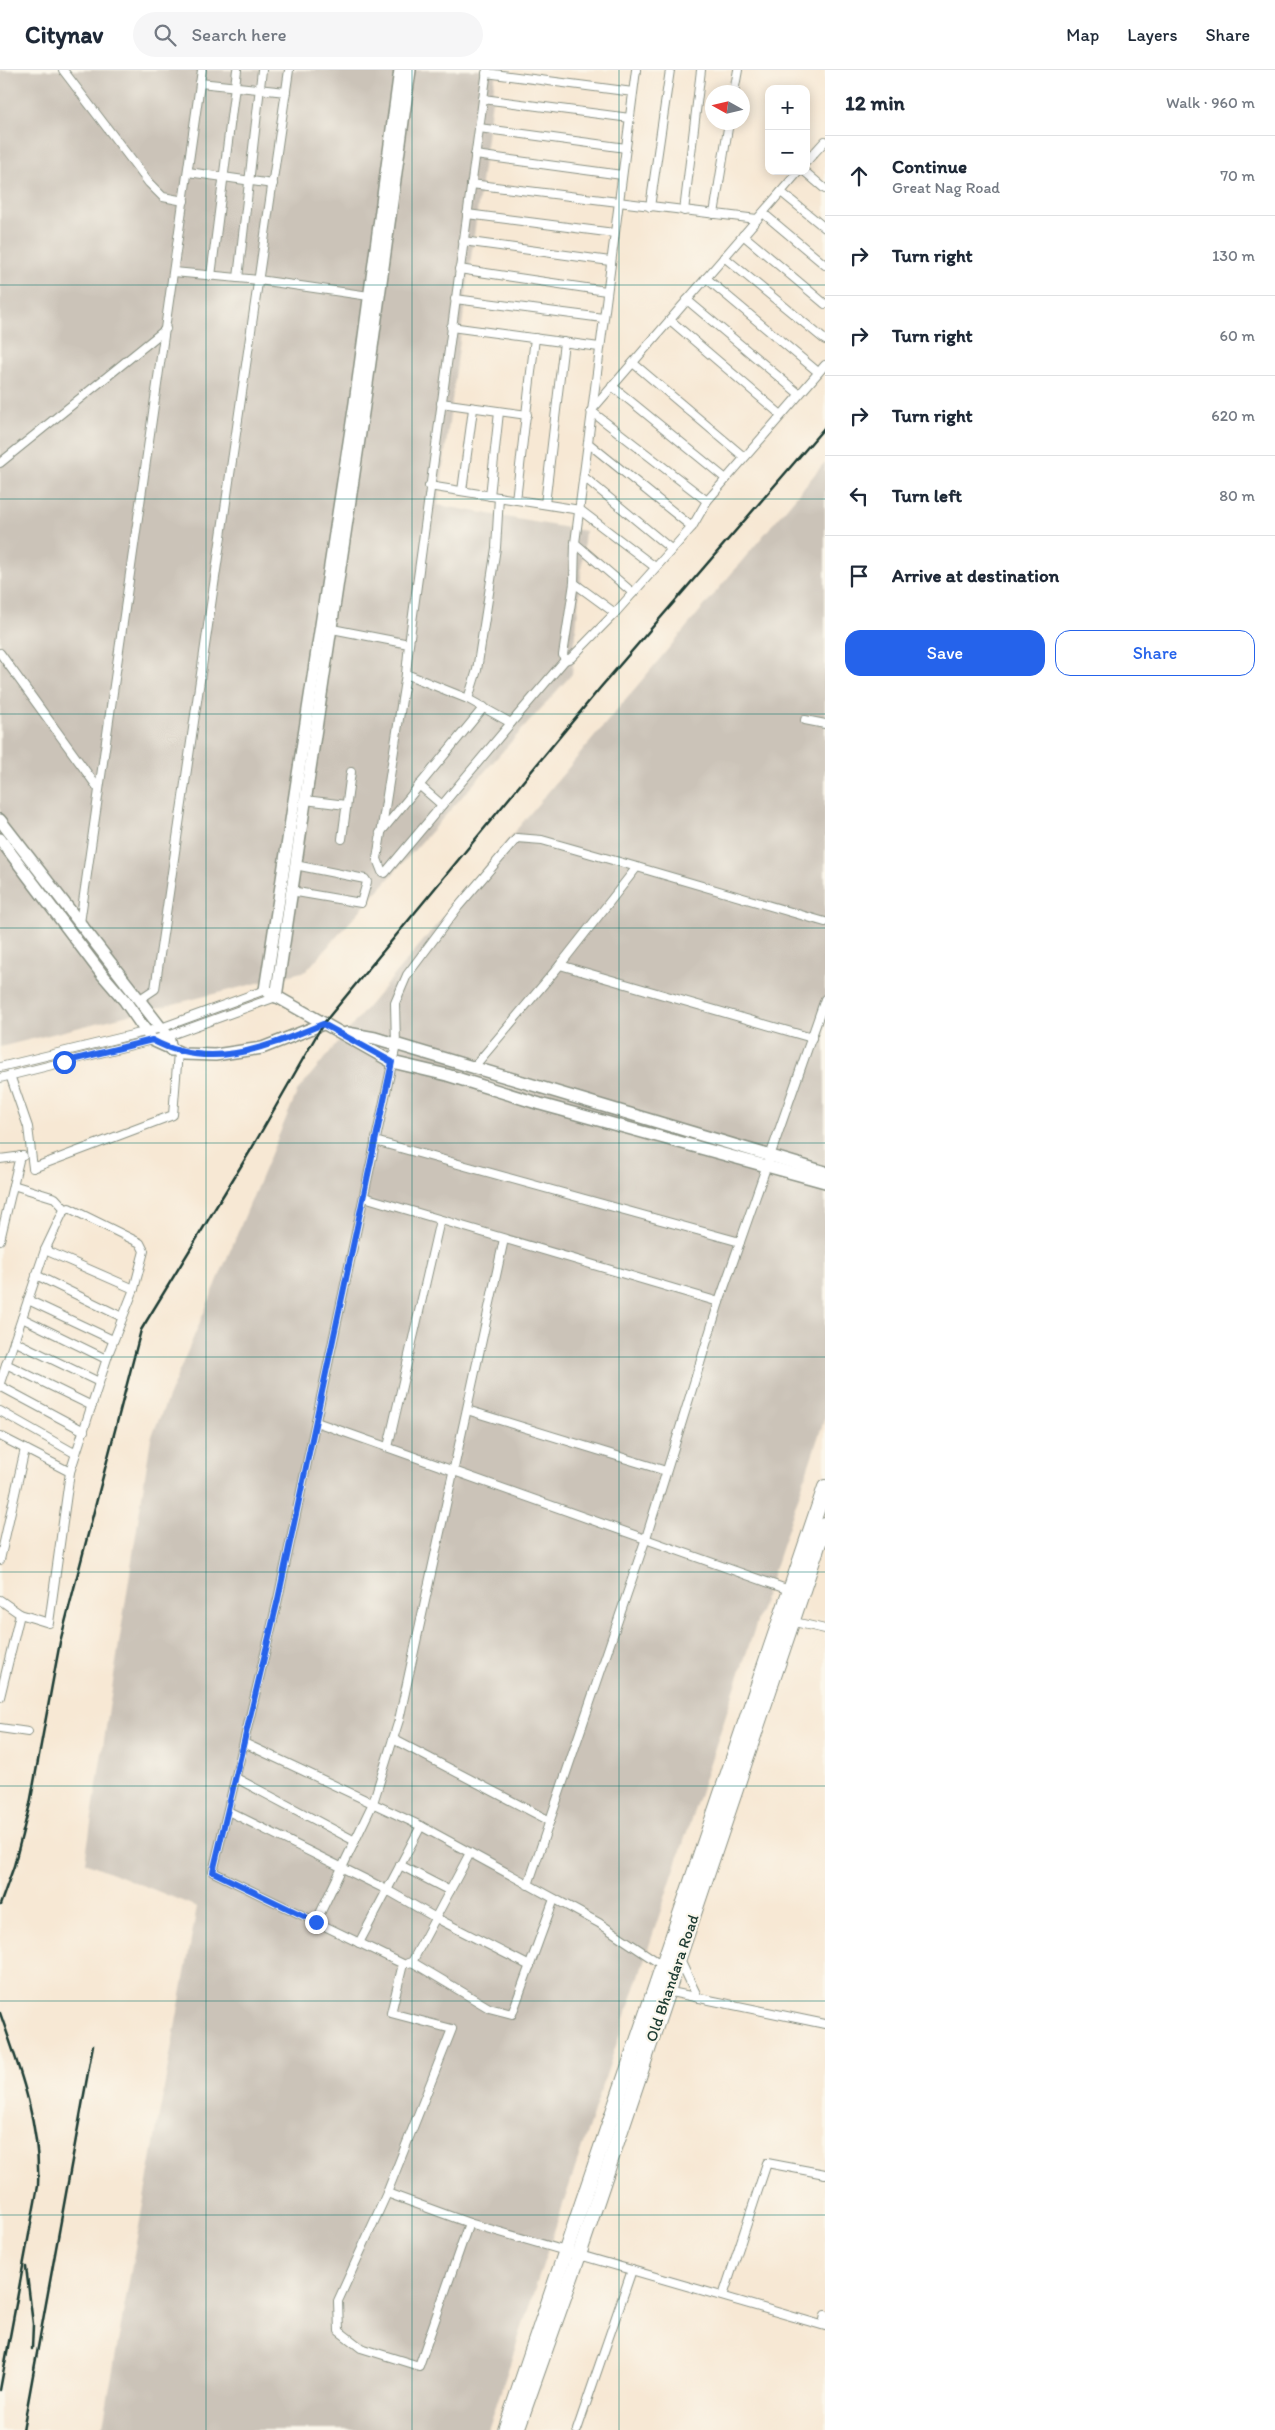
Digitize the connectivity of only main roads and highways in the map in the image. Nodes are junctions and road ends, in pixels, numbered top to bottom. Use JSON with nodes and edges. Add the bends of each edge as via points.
{"nodes":[{"id":1,"x":400,"y":70,"type":"edge"},
{"id":2,"x":410,"y":70,"type":"edge"},
{"id":3,"x":382,"y":236,"type":"junction"},
{"id":4,"x":325,"y":628,"type":"junction"},
{"id":5,"x":0,"y":820,"type":"edge"},
{"id":6,"x":0,"y":839,"type":"edge"},
{"id":7,"x":80,"y":923,"type":"junction"},
{"id":8,"x":71,"y":933,"type":"junction"},
{"id":9,"x":276,"y":997,"type":"junction"},
{"id":10,"x":140,"y":999,"type":"junction"},
{"id":11,"x":128,"y":1005,"type":"junction"},
{"id":12,"x":323,"y":1024,"type":"junction"},
{"id":13,"x":340,"y":1032,"type":"junction"},
{"id":14,"x":174,"y":1051,"type":"junction"},
{"id":15,"x":770,"y":1162,"type":"junction"},
{"id":16,"x":825,"y":1172,"type":"edge"},
{"id":17,"x":825,"y":1182,"type":"edge"},
{"id":18,"x":824,"y":1495,"type":"edge"},
{"id":19,"x":825,"y":1525,"type":"edge"},
{"id":20,"x":795,"y":1592,"type":"junction"},
{"id":21,"x":785,"y":1620,"type":"junction"},
{"id":22,"x":668,"y":1970,"type":"junction"},
{"id":23,"x":573,"y":2253,"type":"junction"},
{"id":24,"x":506,"y":2430,"type":"edge"},
{"id":25,"x":517,"y":2430,"type":"edge"}],
"edges":[{"from":1,"to":3,"type":"main road"},
{"from":2,"to":3,"type":"main road"},
{"from":3,"to":4,"type":"main road"},
{"from":3,"to":4,"type":"main road","via":[[369,296]]},
{"from":4,"to":9,"type":"main road","via":[[305,800]]},
{"from":4,"to":9,"type":"main road","via":[[265,990]]},
{"from":5,"to":7,"type":"main road"},
{"from":6,"to":8,"type":"main road"},
{"from":7,"to":8,"type":"main road"},
{"from":7,"to":10,"type":"main road"},
{"from":8,"to":11,"type":"main road"},
{"from":9,"to":12,"type":"main road"},
{"from":10,"to":11,"type":"main road"},
{"from":10,"to":14,"type":"main road"},
{"from":11,"to":14,"type":"main road","via":[[149,1035]]},
{"from":12,"to":13,"type":"main road"},
{"from":12,"to":14,"type":"main road","via":[[262,1048],[203,1056]]},
{"from":13,"to":15,"type":"main road","via":[[375,1038]]},
{"from":13,"to":15,"type":"main road","via":[[392,1062],[447,1075],[540,1104]]},
{"from":15,"to":16,"type":"main road"},
{"from":15,"to":17,"type":"main road"},
{"from":18,"to":20,"type":"highway"},
{"from":19,"to":20,"type":"highway","name":"Old Bhandara Road"},
{"from":20,"to":21,"type":"highway","name":"Old Bhandara Road"},
{"from":21,"to":22,"type":"highway"},
{"from":21,"to":22,"type":"highway","name":"Old Bhandara Road","via":[[679,1958]]},
{"from":22,"to":23,"type":"highway","name":"Old Bhandara Road"},
{"from":23,"to":24,"type":"highway","via":[[512,2405]]},
{"from":23,"to":25,"type":"highway","name":"Old Bhandara Road"}]}
